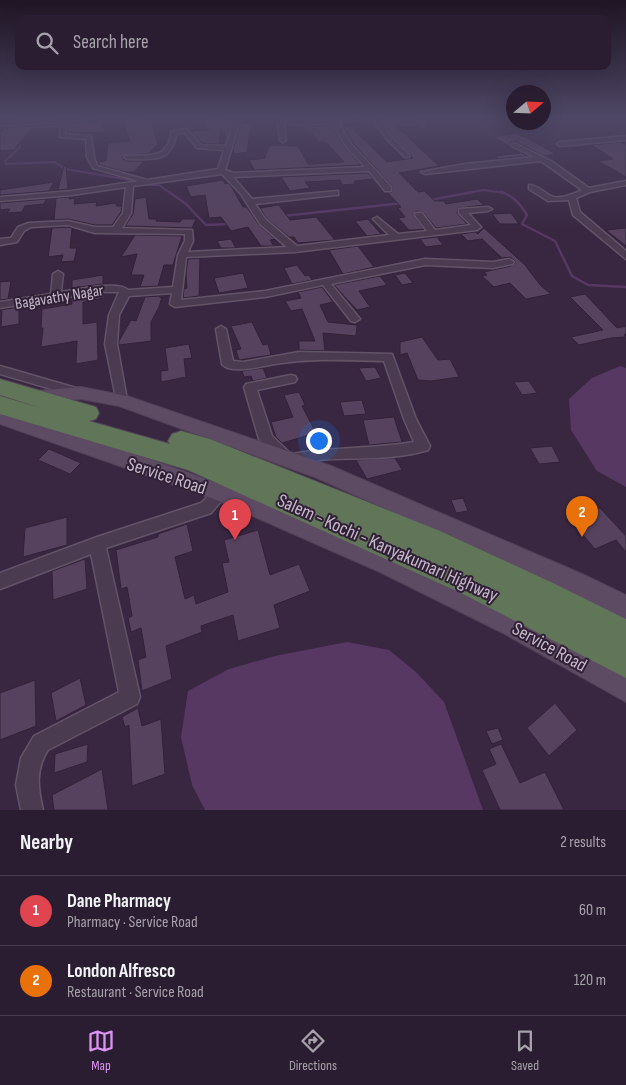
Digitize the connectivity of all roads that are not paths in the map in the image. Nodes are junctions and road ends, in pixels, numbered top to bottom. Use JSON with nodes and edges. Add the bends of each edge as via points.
{"nodes":[{"id":1,"x":90,"y":155,"type":"edge"},
{"id":2,"x":163,"y":155,"type":"edge"},
{"id":3,"x":226,"y":155,"type":"edge"},
{"id":4,"x":357,"y":155,"type":"edge"},
{"id":5,"x":532,"y":155,"type":"edge"},
{"id":6,"x":127,"y":157,"type":"dead end"},
{"id":7,"x":540,"y":159,"type":"junction"},
{"id":8,"x":370,"y":169,"type":"junction"},
{"id":9,"x":223,"y":172,"type":"junction"},
{"id":10,"x":425,"y":172,"type":"dead end"},
{"id":11,"x":138,"y":182,"type":"junction"},
{"id":12,"x":626,"y":183,"type":"edge"},
{"id":13,"x":532,"y":187,"type":"dead end"},
{"id":14,"x":388,"y":190,"type":"dead end"},
{"id":15,"x":588,"y":190,"type":"junction"},
{"id":16,"x":335,"y":192,"type":"dead end"},
{"id":17,"x":572,"y":197,"type":"junction"},
{"id":18,"x":0,"y":200,"type":"edge"},
{"id":19,"x":250,"y":202,"type":"junction"},
{"id":20,"x":488,"y":209,"type":"dead end"},
{"id":21,"x":419,"y":215,"type":"dead end"},
{"id":22,"x":378,"y":219,"type":"dead end"},
{"id":23,"x":116,"y":230,"type":"junction"},
{"id":24,"x":432,"y":232,"type":"junction"},
{"id":25,"x":395,"y":236,"type":"junction"},
{"id":26,"x":0,"y":242,"type":"edge"},
{"id":27,"x":295,"y":249,"type":"junction"},
{"id":28,"x":182,"y":255,"type":"junction"},
{"id":29,"x":626,"y":256,"type":"edge"},
{"id":30,"x":509,"y":262,"type":"dead end"},
{"id":31,"x":58,"y":274,"type":"dead end"},
{"id":32,"x":325,"y":282,"type":"junction"},
{"id":33,"x":176,"y":290,"type":"junction"},
{"id":34,"x":125,"y":293,"type":"junction"},
{"id":35,"x":56,"y":296,"type":"junction"},
{"id":36,"x":0,"y":306,"type":"edge"},
{"id":37,"x":355,"y":319,"type":"dead end"},
{"id":38,"x":221,"y":329,"type":"dead end"},
{"id":39,"x":243,"y":366,"type":"junction"},
{"id":40,"x":0,"y":370,"type":"edge"},
{"id":41,"x":291,"y":379,"type":"dead end"},
{"id":42,"x":0,"y":387,"type":"edge"},
{"id":43,"x":250,"y":387,"type":"junction"},
{"id":44,"x":81,"y":393,"type":"junction"},
{"id":45,"x":35,"y":397,"type":"junction"},
{"id":46,"x":121,"y":400,"type":"junction"},
{"id":47,"x":0,"y":405,"type":"edge"},
{"id":48,"x":0,"y":417,"type":"edge"},
{"id":49,"x":288,"y":460,"type":"junction"},
{"id":50,"x":221,"y":493,"type":"junction"},
{"id":51,"x":97,"y":544,"type":"junction"},
{"id":52,"x":0,"y":582,"type":"edge"},
{"id":53,"x":626,"y":608,"type":"edge"},
{"id":54,"x":626,"y":637,"type":"edge"},
{"id":55,"x":626,"y":660,"type":"edge"},
{"id":56,"x":626,"y":689,"type":"edge"},
{"id":57,"x":32,"y":810,"type":"edge"}],
"edges":[{"from":1,"to":11,"type":"street","via":[[91,164]]},
{"from":2,"to":6,"type":"street"},
{"from":3,"to":9,"type":"street"},
{"from":4,"to":8,"type":"street"},
{"from":5,"to":7,"type":"street"},
{"from":7,"to":10,"type":"street"},
{"from":7,"to":15,"type":"street"},
{"from":8,"to":9,"type":"street"},
{"from":8,"to":14,"type":"street"},
{"from":9,"to":11,"type":"street"},
{"from":9,"to":19,"type":"street"},
{"from":11,"to":18,"type":"street"},
{"from":11,"to":23,"type":"street","via":[[127,213]]},
{"from":12,"to":15,"type":"street"},
{"from":13,"to":17,"type":"street","via":[[551,199]]},
{"from":15,"to":17,"type":"street"},
{"from":16,"to":19,"type":"street"},
{"from":17,"to":29,"type":"street","via":[[576,213]]},
{"from":19,"to":27,"type":"street","via":[[262,219]]},
{"from":20,"to":24,"type":"street","via":[[462,211],[477,227]]},
{"from":21,"to":24,"type":"street"},
{"from":22,"to":25,"type":"street"},
{"from":23,"to":26,"type":"street","via":[[95,230],[68,223],[29,225],[21,229],[14,240]]},
{"from":23,"to":28,"type":"street","via":[[189,232],[189,241]]},
{"from":24,"to":25,"type":"street"},
{"from":25,"to":27,"type":"street"},
{"from":27,"to":28,"type":"street"},
{"from":28,"to":33,"type":"street"},
{"from":30,"to":32,"type":"street","via":[[493,265],[424,262]]},
{"from":31,"to":35,"type":"street"},
{"from":32,"to":33,"type":"street","via":[[231,299],[175,304]]},
{"from":32,"to":37,"type":"street"},
{"from":33,"to":34,"type":"street"},
{"from":34,"to":35,"type":"street","name":"Bagavathy Nagar","via":[[122,289],[110,288]]},
{"from":34,"to":46,"type":"street","name":"Bagavathy Nagar","via":[[114,315],[111,344]]},
{"from":35,"to":36,"type":"street","name":"Bagavathy Nagar"},
{"from":38,"to":39,"type":"street","via":[[228,364]]},
{"from":39,"to":43,"type":"street"},
{"from":39,"to":49,"type":"street","via":[[299,356],[388,357],[423,446]]},
{"from":40,"to":44,"type":"street"},
{"from":41,"to":43,"type":"street"},
{"from":42,"to":45,"type":"highway","name":"Salem - Kochi - Kanyakumari Highway"},
{"from":43,"to":49,"type":"street","via":[[266,438]]},
{"from":44,"to":45,"type":"street"},
{"from":44,"to":46,"type":"street"},
{"from":45,"to":54,"type":"highway","name":"Salem - Kochi - Kanyakumari Highway","via":[[201,446],[429,542]]},
{"from":46,"to":49,"type":"street"},
{"from":47,"to":55,"type":"highway","name":"Salem - Kochi - Kanyakumari Highway","via":[[195,462],[472,582]]},
{"from":48,"to":50,"type":"street","name":"Service Road"},
{"from":49,"to":53,"type":"street","via":[[422,514]]},
{"from":50,"to":51,"type":"street","via":[[206,508]]},
{"from":50,"to":56,"type":"street","name":"Service Road","via":[[397,568],[512,624]]},
{"from":51,"to":52,"type":"street"},
{"from":51,"to":57,"type":"street","via":[[130,697],[42,743],[31,758],[27,785]]}]}
